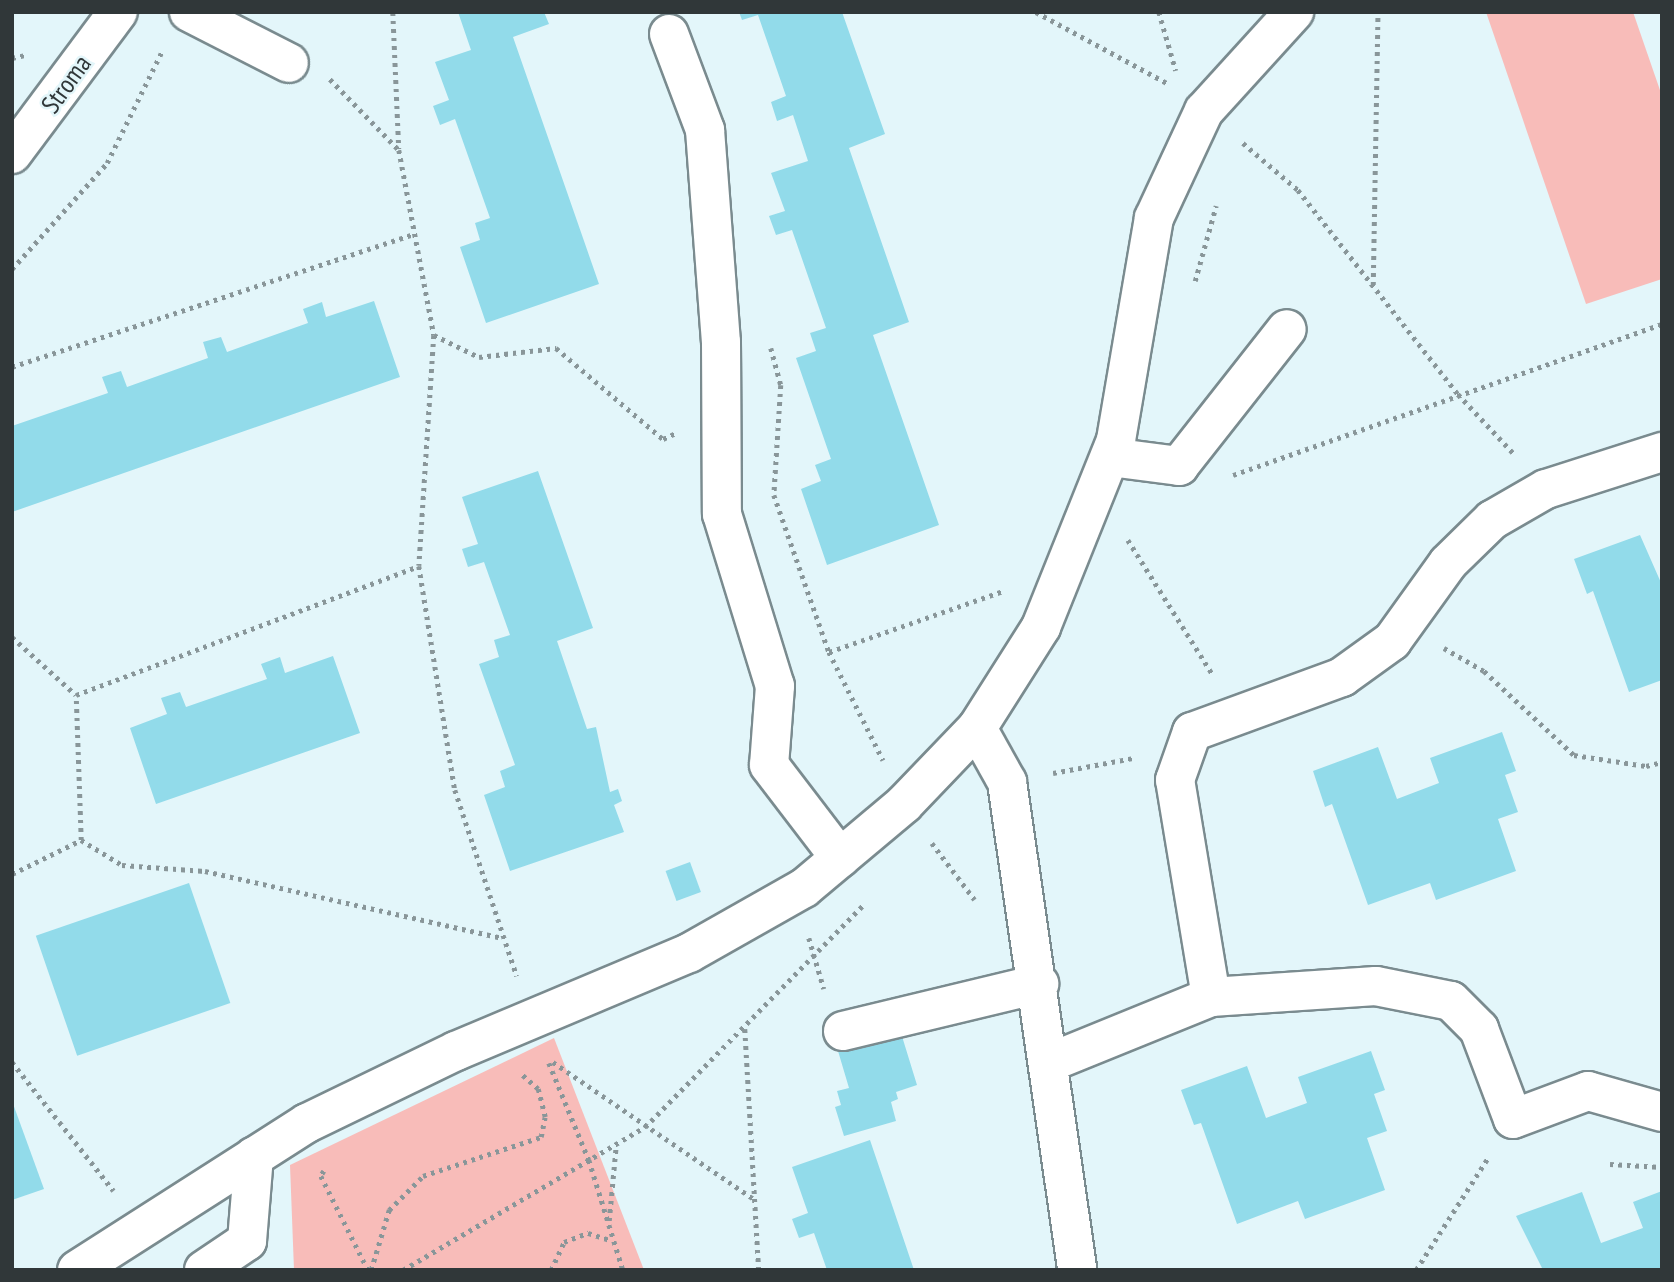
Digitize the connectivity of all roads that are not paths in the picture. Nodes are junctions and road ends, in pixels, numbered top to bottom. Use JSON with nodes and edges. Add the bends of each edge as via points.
{"nodes":[{"id":1,"x":118,"y":12,"type":"edge"},
{"id":2,"x":1294,"y":12,"type":"edge"},
{"id":3,"x":179,"y":24,"type":"edge"},
{"id":4,"x":669,"y":34,"type":"dead end"},
{"id":5,"x":289,"y":63,"type":"dead end"},
{"id":6,"x":12,"y":154,"type":"edge"},
{"id":7,"x":1287,"y":329,"type":"dead end"},
{"id":8,"x":1662,"y":452,"type":"edge"},
{"id":9,"x":1110,"y":457,"type":"junction"},
{"id":10,"x":977,"y":728,"type":"junction"},
{"id":11,"x":840,"y":858,"type":"junction"},
{"id":12,"x":1039,"y":984,"type":"junction"},
{"id":13,"x":1211,"y":997,"type":"junction"},
{"id":14,"x":843,"y":1031,"type":"road end"},
{"id":15,"x":1051,"y":1062,"type":"junction"},
{"id":16,"x":1662,"y":1112,"type":"edge"},
{"id":17,"x":254,"y":1156,"type":"junction"},
{"id":18,"x":77,"y":1270,"type":"edge"},
{"id":19,"x":204,"y":1270,"type":"edge"},
{"id":20,"x":1077,"y":1270,"type":"edge"}],
"edges":[{"from":1,"to":6,"type":"street","name":"Stroma"},
{"from":2,"to":9,"type":"street","via":[[1204,111],[1154,218]]},
{"from":3,"to":5,"type":"street"},
{"from":4,"to":11,"type":"street","via":[[705,130],[721,342],[722,514],[775,686],[769,765]]},
{"from":7,"to":9,"type":"street","via":[[1179,466]]},
{"from":8,"to":13,"type":"street","via":[[1546,489],[1492,520],[1448,563],[1404,625],[1342,677],[1192,732],[1175,780]]},
{"from":9,"to":10,"type":"street","via":[[1046,617]]},
{"from":10,"to":11,"type":"street","via":[[900,809]]},
{"from":10,"to":12,"type":"street","via":[[1007,782]]},
{"from":11,"to":17,"type":"street","via":[[804,888],[689,953],[307,1123]]},
{"from":12,"to":14,"type":"street"},
{"from":12,"to":15,"type":"street"},
{"from":13,"to":15,"type":"street"},
{"from":13,"to":16,"type":"street","via":[[1376,986],[1451,1001],[1479,1029],[1513,1118],[1588,1091]]},
{"from":15,"to":20,"type":"street"},
{"from":17,"to":18,"type":"street"},
{"from":17,"to":19,"type":"street","via":[[247,1241]]}]}
